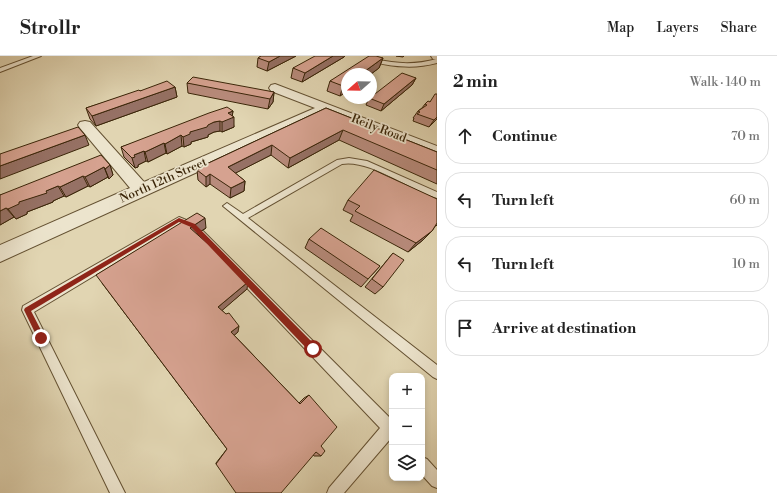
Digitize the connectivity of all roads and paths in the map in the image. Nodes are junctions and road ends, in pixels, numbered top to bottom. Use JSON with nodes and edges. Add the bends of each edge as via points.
{"nodes":[{"id":1,"x":16,"y":56,"type":"edge"},
{"id":2,"x":38,"y":56,"type":"edge"},
{"id":3,"x":31,"y":58,"type":"junction"},
{"id":4,"x":375,"y":61,"type":"edge"},
{"id":5,"x":437,"y":61,"type":"edge"},
{"id":6,"x":0,"y":70,"type":"edge"},
{"id":7,"x":275,"y":88,"type":"dead end"},
{"id":8,"x":326,"y":108,"type":"junction"},
{"id":9,"x":85,"y":125,"type":"dead end"},
{"id":10,"x":437,"y":151,"type":"edge"},
{"id":11,"x":141,"y":190,"type":"junction"},
{"id":12,"x":437,"y":196,"type":"edge"},
{"id":13,"x":227,"y":206,"type":"dead end"},
{"id":14,"x":242,"y":218,"type":"junction"},
{"id":15,"x":0,"y":254,"type":"edge"},
{"id":16,"x":437,"y":373,"type":"edge"},
{"id":17,"x":389,"y":427,"type":"edge"},
{"id":18,"x":389,"y":431,"type":"edge"},
{"id":19,"x":425,"y":467,"type":"edge"},
{"id":20,"x":437,"y":481,"type":"edge"},
{"id":21,"x":118,"y":493,"type":"edge"},
{"id":22,"x":334,"y":493,"type":"edge"}],
"edges":[{"from":1,"to":3,"type":"lane"},
{"from":2,"to":3,"type":"lane"},
{"from":3,"to":6,"type":"lane"},
{"from":4,"to":5,"type":"lane","via":[[411,67]]},
{"from":7,"to":8,"type":"street","name":"Reily Road"},
{"from":8,"to":10,"type":"street","name":"Reily Road"},
{"from":8,"to":11,"type":"street","name":"North 12th Street"},
{"from":9,"to":11,"type":"street"},
{"from":11,"to":15,"type":"street","name":"North 12th Street"},
{"from":12,"to":14,"type":"lane","via":[[364,163],[356,160],[347,161],[340,162]]},
{"from":13,"to":14,"type":"lane"},
{"from":14,"to":16,"type":"lane"},
{"from":17,"to":21,"type":"lane","via":[[193,226],[179,220],[27,310]]},
{"from":18,"to":22,"type":"lane"},
{"from":19,"to":20,"type":"lane"}]}
